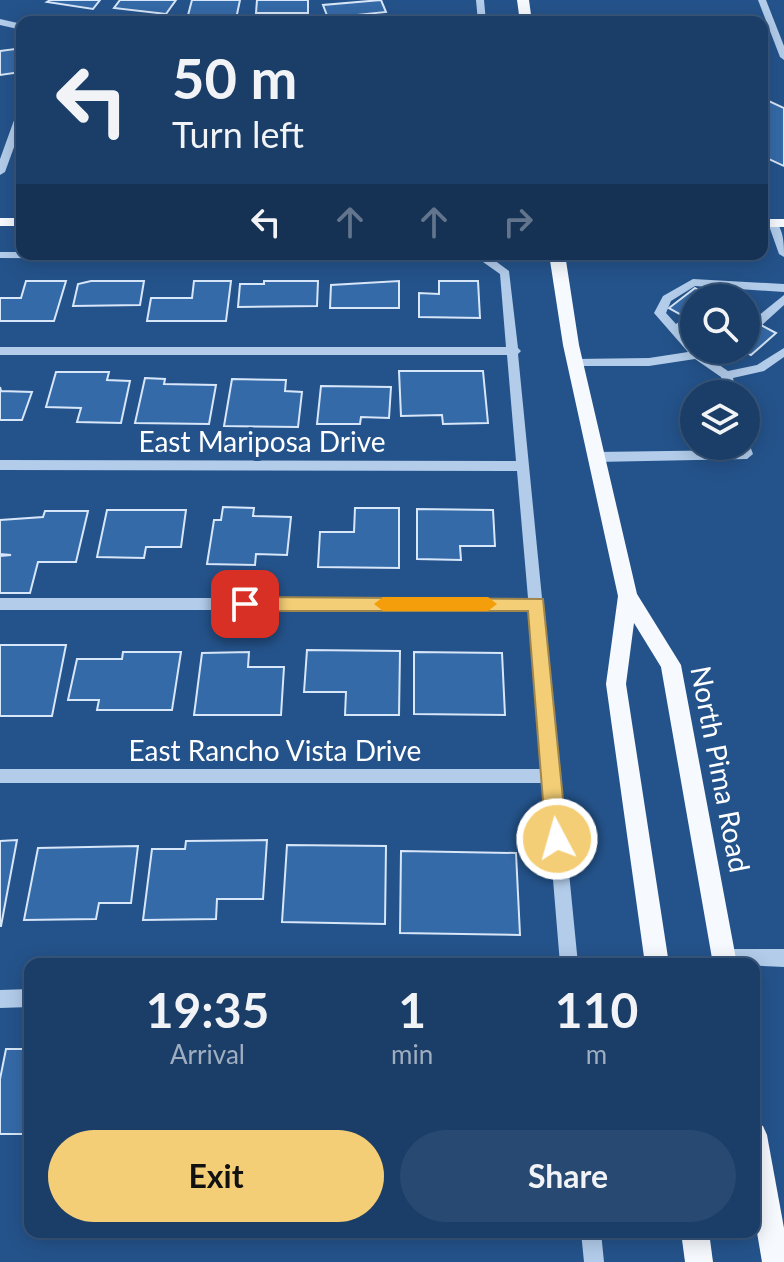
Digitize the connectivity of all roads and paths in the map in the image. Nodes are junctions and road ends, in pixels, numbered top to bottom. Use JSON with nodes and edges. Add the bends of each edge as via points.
{"nodes":[{"id":1,"x":762,"y":0,"type":"edge"},
{"id":2,"x":784,"y":57,"type":"edge"},
{"id":3,"x":16,"y":128,"type":"edge"},
{"id":4,"x":0,"y":172,"type":"edge"},
{"id":5,"x":773,"y":223,"type":"edge"},
{"id":6,"x":784,"y":254,"type":"edge"},
{"id":7,"x":480,"y":260,"type":"edge"},
{"id":8,"x":558,"y":260,"type":"edge"},
{"id":9,"x":690,"y":284,"type":"edge"},
{"id":10,"x":722,"y":284,"type":"edge"},
{"id":11,"x":760,"y":286,"type":"edge"},
{"id":12,"x":784,"y":288,"type":"edge"},
{"id":13,"x":680,"y":290,"type":"edge"},
{"id":14,"x":784,"y":299,"type":"edge"},
{"id":15,"x":760,"y":320,"type":"tunnel mouth"},
{"id":16,"x":680,"y":327,"type":"edge"},
{"id":17,"x":675,"y":331,"type":"junction"},
{"id":18,"x":680,"y":336,"type":"edge"},
{"id":19,"x":0,"y":351,"type":"edge"},
{"id":20,"x":515,"y":351,"type":"junction"},
{"id":21,"x":784,"y":352,"type":"edge"},
{"id":22,"x":680,"y":357,"type":"edge"},
{"id":23,"x":575,"y":363,"type":"junction"},
{"id":24,"x":710,"y":364,"type":"edge"},
{"id":25,"x":726,"y":375,"type":"junction"},
{"id":26,"x":727,"y":380,"type":"edge"},
{"id":27,"x":680,"y":455,"type":"edge"},
{"id":28,"x":596,"y":457,"type":"junction"},
{"id":29,"x":0,"y":465,"type":"edge"},
{"id":30,"x":524,"y":466,"type":"junction"},
{"id":31,"x":628,"y":596,"type":"junction"},
{"id":32,"x":0,"y":604,"type":"edge"},
{"id":33,"x":537,"y":604,"type":"junction"},
{"id":34,"x":0,"y":776,"type":"edge"},
{"id":35,"x":550,"y":776,"type":"junction"},
{"id":36,"x":568,"y":958,"type":"edge"},
{"id":37,"x":656,"y":958,"type":"edge"},
{"id":38,"x":723,"y":958,"type":"edge"},
{"id":39,"x":784,"y":958,"type":"edge"},
{"id":40,"x":760,"y":959,"type":"edge"},
{"id":41,"x":24,"y":998,"type":"edge"},
{"id":42,"x":0,"y":999,"type":"edge"},
{"id":43,"x":760,"y":1170,"type":"edge"},
{"id":44,"x":592,"y":1238,"type":"edge"},
{"id":45,"x":696,"y":1238,"type":"edge"},
{"id":46,"x":594,"y":1262,"type":"edge"},
{"id":47,"x":699,"y":1262,"type":"edge"},
{"id":48,"x":776,"y":1262,"type":"edge"}],
"edges":[{"from":1,"to":2,"type":"street"},
{"from":3,"to":4,"type":"street"},
{"from":5,"to":6,"type":"street"},
{"from":7,"to":20,"type":"street","via":[[505,273]]},
{"from":8,"to":23,"type":"main road","name":"North Pima Road"},
{"from":9,"to":10,"type":"street"},
{"from":11,"to":12,"type":"street"},
{"from":13,"to":17,"type":"street","via":[[667,299],[660,313]]},
{"from":14,"to":15,"type":"street"},
{"from":16,"to":17,"type":"street"},
{"from":17,"to":18,"type":"street"},
{"from":19,"to":20,"type":"street"},
{"from":20,"to":30,"type":"street"},
{"from":21,"to":25,"type":"street","via":[[760,368]]},
{"from":22,"to":23,"type":"street"},
{"from":23,"to":28,"type":"main road","name":"North Pima Road"},
{"from":24,"to":25,"type":"street"},
{"from":25,"to":26,"type":"street"},
{"from":27,"to":28,"type":"street"},
{"from":28,"to":31,"type":"main road","name":"North Pima Road"},
{"from":29,"to":30,"type":"street","name":"East Mariposa Drive"},
{"from":30,"to":33,"type":"street"},
{"from":31,"to":37,"type":"main road","name":"North Pima Road","via":[[616,684]]},
{"from":31,"to":38,"type":"main road","name":"North Pima Road","via":[[671,665]]},
{"from":32,"to":33,"type":"street"},
{"from":33,"to":35,"type":"street"},
{"from":34,"to":35,"type":"street","name":"East Rancho Vista Drive"},
{"from":35,"to":36,"type":"street"},
{"from":39,"to":40,"type":"street"},
{"from":41,"to":42,"type":"street"},
{"from":43,"to":48,"type":"main road"},
{"from":44,"to":46,"type":"street"},
{"from":45,"to":47,"type":"main road"}]}
